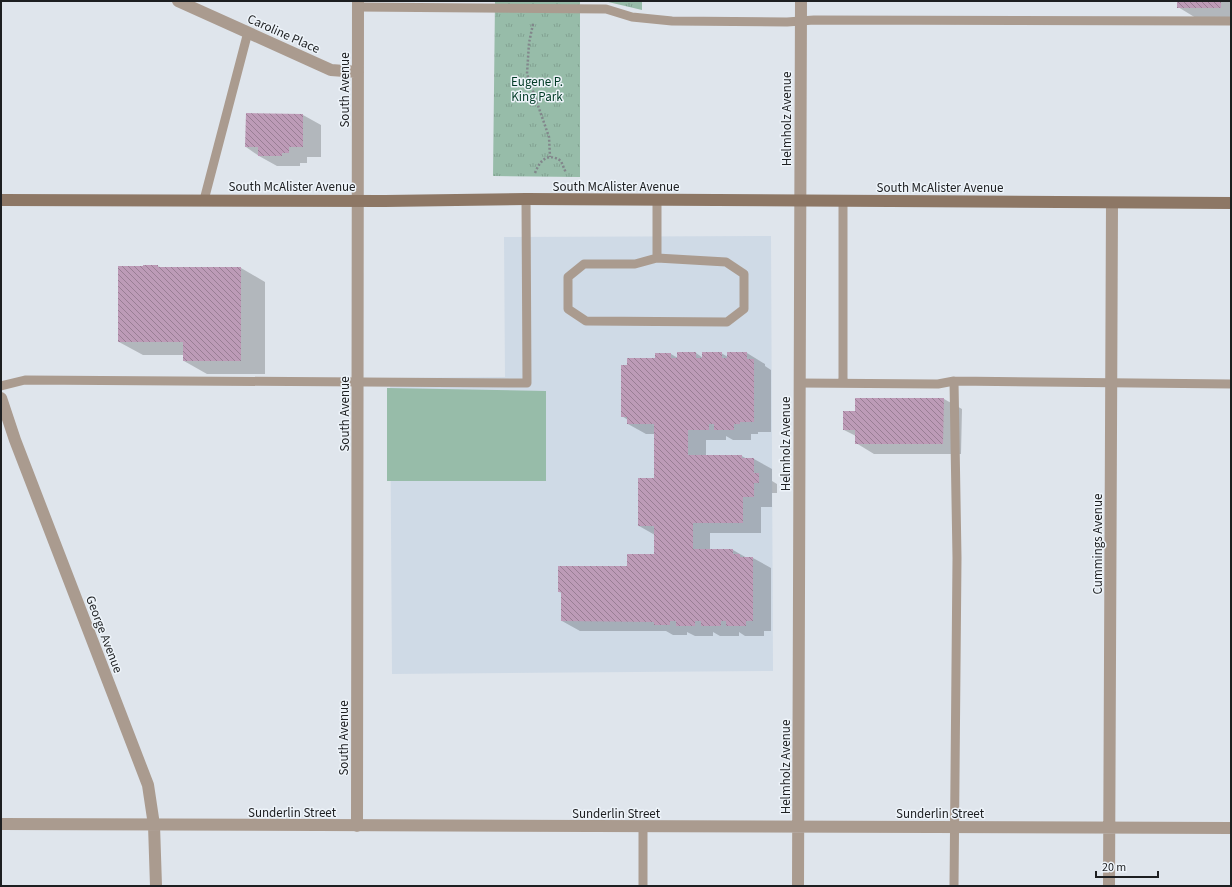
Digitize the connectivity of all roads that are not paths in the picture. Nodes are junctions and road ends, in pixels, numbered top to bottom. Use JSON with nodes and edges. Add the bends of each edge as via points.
{"nodes":[{"id":1,"x":178,"y":1,"type":"edge"},
{"id":2,"x":801,"y":1,"type":"edge"},
{"id":3,"x":358,"y":4,"type":"edge"},
{"id":4,"x":801,"y":21,"type":"junction"},
{"id":5,"x":1231,"y":21,"type":"edge"},
{"id":6,"x":248,"y":32,"type":"junction"},
{"id":7,"x":358,"y":72,"type":"junction"},
{"id":8,"x":526,"y":199,"type":"junction"},
{"id":9,"x":1,"y":200,"type":"edge"},
{"id":10,"x":204,"y":200,"type":"junction"},
{"id":11,"x":657,"y":200,"type":"junction"},
{"id":12,"x":800,"y":200,"type":"junction"},
{"id":13,"x":843,"y":200,"type":"junction"},
{"id":14,"x":357,"y":201,"type":"junction"},
{"id":15,"x":1112,"y":203,"type":"junction"},
{"id":16,"x":1231,"y":203,"type":"edge"},
{"id":17,"x":658,"y":258,"type":"junction"},
{"id":18,"x":954,"y":381,"type":"junction"},
{"id":19,"x":1111,"y":381,"type":"junction"},
{"id":20,"x":358,"y":382,"type":"junction"},
{"id":21,"x":799,"y":383,"type":"junction"},
{"id":22,"x":843,"y":383,"type":"junction"},
{"id":23,"x":1231,"y":384,"type":"edge"},
{"id":24,"x":1,"y":386,"type":"edge"},
{"id":25,"x":1,"y":398,"type":"edge"},
{"id":26,"x":1,"y":824,"type":"edge"},
{"id":27,"x":154,"y":825,"type":"junction"},
{"id":28,"x":357,"y":826,"type":"junction"},
{"id":29,"x":954,"y":826,"type":"junction"},
{"id":30,"x":643,"y":827,"type":"junction"},
{"id":31,"x":799,"y":827,"type":"junction"},
{"id":32,"x":1231,"y":828,"type":"edge"},
{"id":33,"x":1110,"y":829,"type":"junction"},
{"id":34,"x":156,"y":886,"type":"edge"},
{"id":35,"x":643,"y":886,"type":"edge"},
{"id":36,"x":798,"y":886,"type":"edge"},
{"id":37,"x":954,"y":886,"type":"edge"},
{"id":38,"x":1109,"y":886,"type":"edge"}],
"edges":[{"from":1,"to":6,"type":"street","name":"Caroline Place"},
{"from":2,"to":4,"type":"street","name":"Helmholz Avenue"},
{"from":3,"to":4,"type":"lane","via":[[606,9],[632,17],[672,21]]},
{"from":3,"to":7,"type":"street","name":"South Avenue"},
{"from":4,"to":5,"type":"lane"},
{"from":4,"to":12,"type":"street","name":"Helmholz Avenue"},
{"from":6,"to":7,"type":"street","name":"Caroline Place","via":[[331,70]]},
{"from":6,"to":10,"type":"lane"},
{"from":7,"to":14,"type":"street","name":"South Avenue"},
{"from":8,"to":11,"type":"street","name":"South McAlister Avenue"},
{"from":8,"to":14,"type":"street","name":"South McAlister Avenue"},
{"from":8,"to":20,"type":"lane","via":[[527,383]]},
{"from":9,"to":10,"type":"street","name":"South McAlister Avenue"},
{"from":10,"to":14,"type":"street","name":"South McAlister Avenue"},
{"from":11,"to":12,"type":"street","name":"South McAlister Avenue"},
{"from":11,"to":17,"type":"lane"},
{"from":12,"to":13,"type":"street","name":"South McAlister Avenue"},
{"from":12,"to":21,"type":"street","name":"Helmholz Avenue"},
{"from":13,"to":15,"type":"street","name":"South McAlister Avenue"},
{"from":13,"to":22,"type":"lane"},
{"from":14,"to":20,"type":"street","name":"South Avenue"},
{"from":15,"to":16,"type":"street","name":"South McAlister Avenue"},
{"from":15,"to":19,"type":"street","name":"Cummings Avenue"},
{"from":17,"to":17,"type":"lane","via":[[636,264],[584,264],[568,277],[568,309],[586,321],[727,322],[744,309],[744,274],[726,262]]},
{"from":18,"to":19,"type":"lane"},
{"from":18,"to":22,"type":"lane","via":[[938,384]]},
{"from":18,"to":29,"type":"lane","via":[[957,565]]},
{"from":19,"to":23,"type":"lane"},
{"from":19,"to":33,"type":"street","name":"Cummings Avenue"},
{"from":20,"to":24,"type":"lane","via":[[25,380]]},
{"from":20,"to":28,"type":"street","name":"South Avenue"},
{"from":21,"to":22,"type":"lane"},
{"from":21,"to":31,"type":"street","name":"Helmholz Avenue"},
{"from":25,"to":27,"type":"street","name":"George Avenue","via":[[148,785]]},
{"from":26,"to":27,"type":"street","name":"Sunderlin Street"},
{"from":27,"to":28,"type":"street","name":"Sunderlin Street"},
{"from":27,"to":34,"type":"street","name":"George Avenue"},
{"from":28,"to":30,"type":"street","name":"Sunderlin Street"},
{"from":29,"to":31,"type":"street","name":"Sunderlin Street"},
{"from":29,"to":33,"type":"street","name":"Sunderlin Street"},
{"from":29,"to":37,"type":"lane"},
{"from":30,"to":31,"type":"street","name":"Sunderlin Street"},
{"from":30,"to":35,"type":"lane"},
{"from":31,"to":36,"type":"street","name":"Helmholz Avenue"},
{"from":32,"to":33,"type":"street","name":"Sunderlin Street"},
{"from":33,"to":38,"type":"street","name":"Cummings Avenue"}]}
